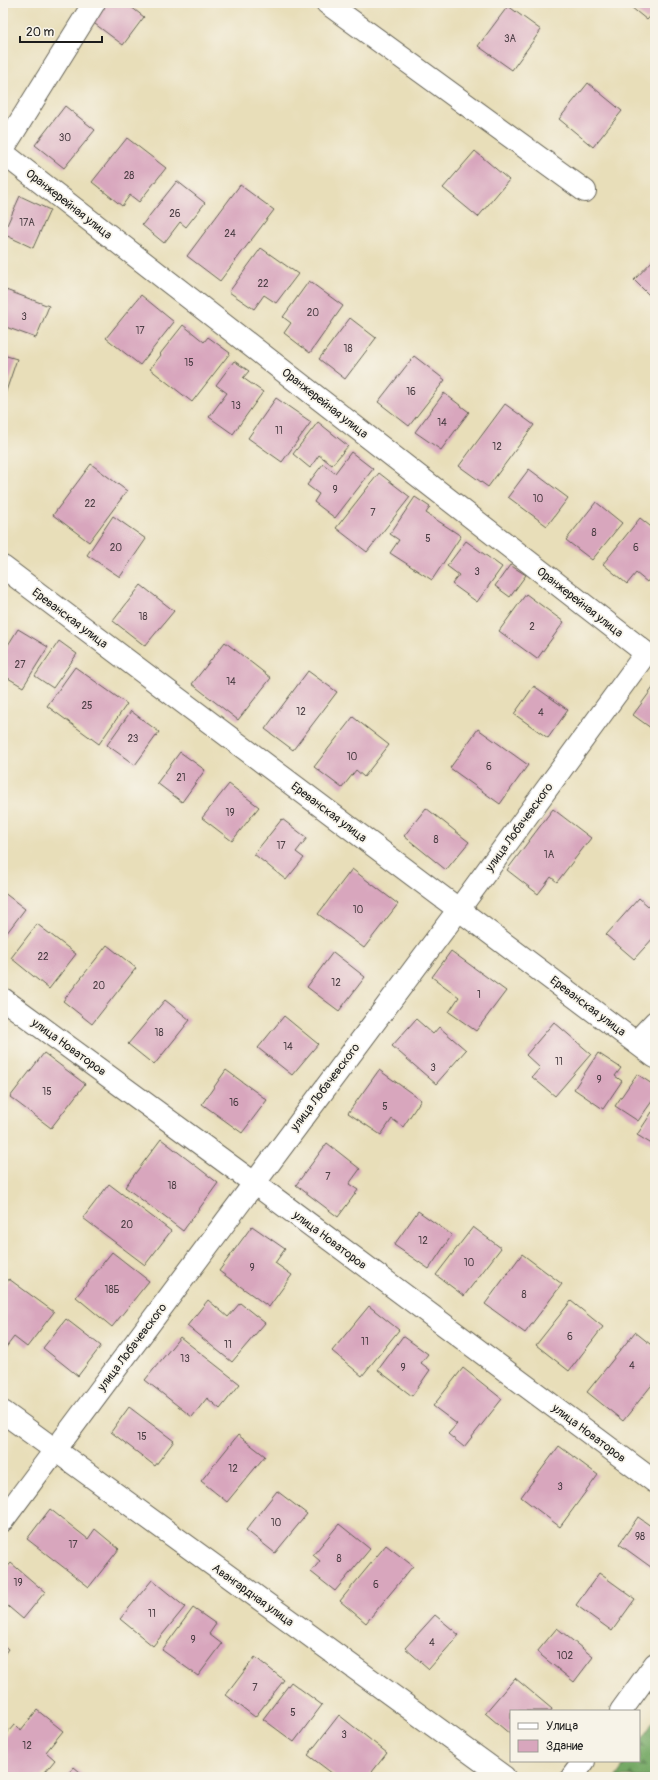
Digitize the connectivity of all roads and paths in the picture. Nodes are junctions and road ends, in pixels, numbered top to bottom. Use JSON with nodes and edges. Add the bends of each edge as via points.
{"nodes":[{"id":1,"x":94,"y":3,"type":"edge"},
{"id":2,"x":327,"y":3,"type":"edge"},
{"id":3,"x":3,"y":149,"type":"edge"},
{"id":4,"x":3,"y":153,"type":"edge"},
{"id":5,"x":585,"y":191,"type":"dead end"},
{"id":6,"x":3,"y":567,"type":"edge"},
{"id":7,"x":646,"y":653,"type":"joint"},
{"id":8,"x":458,"y":909,"type":"junction"},
{"id":9,"x":3,"y":999,"type":"edge"},
{"id":10,"x":655,"y":1022,"type":"edge"},
{"id":11,"x":636,"y":1042,"type":"junction"},
{"id":12,"x":655,"y":1057,"type":"edge"},
{"id":13,"x":254,"y":1183,"type":"junction"},
{"id":14,"x":3,"y":1412,"type":"edge"},
{"id":15,"x":55,"y":1450,"type":"junction"},
{"id":16,"x":655,"y":1482,"type":"edge"},
{"id":17,"x":3,"y":1520,"type":"edge"},
{"id":18,"x":655,"y":1664,"type":"edge"},
{"id":19,"x":622,"y":1710,"type":"edge"},
{"id":20,"x":583,"y":1762,"type":"edge"},
{"id":21,"x":504,"y":1777,"type":"edge"},
{"id":22,"x":572,"y":1777,"type":"edge"}],
"edges":[{"from":1,"to":3,"type":"street"},
{"from":2,"to":5,"type":"street"},
{"from":4,"to":7,"type":"street","name":"Оранжерейная улица"},
{"from":6,"to":8,"type":"street","name":"Ереванская улица"},
{"from":7,"to":8,"type":"street","name":"улица Лобачевского"},
{"from":8,"to":11,"type":"street","name":"Ереванская улица"},
{"from":8,"to":13,"type":"street","name":"улица Лобачевского"},
{"from":9,"to":13,"type":"street","name":"улица Новаторов"},
{"from":10,"to":11,"type":"street"},
{"from":11,"to":12,"type":"street","name":"Ереванская улица"},
{"from":13,"to":15,"type":"street","name":"улица Лобачевского"},
{"from":13,"to":16,"type":"street","name":"улица Новаторов"},
{"from":14,"to":15,"type":"street","name":"Авангардная улица"},
{"from":15,"to":17,"type":"street","name":"улица Лобачевского"},
{"from":15,"to":21,"type":"street","name":"Авангардная улица"},
{"from":18,"to":19,"type":"street"},
{"from":20,"to":22,"type":"street"}]}
